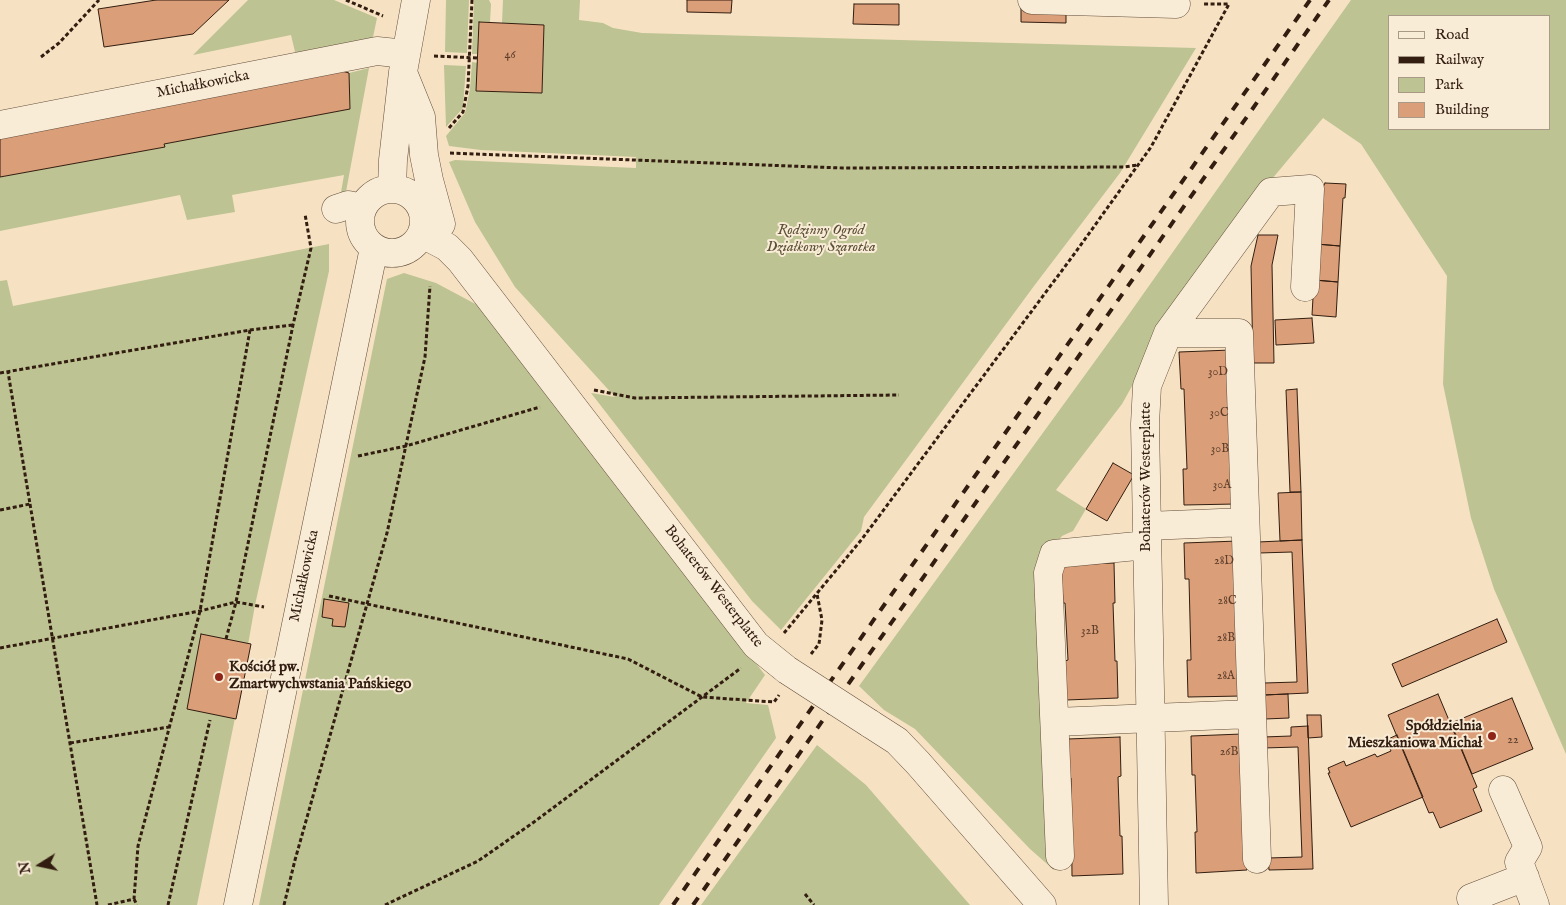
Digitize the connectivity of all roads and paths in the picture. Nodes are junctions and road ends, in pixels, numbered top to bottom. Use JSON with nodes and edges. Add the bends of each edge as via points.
{"nodes":[{"id":1,"x":99,"y":0,"type":"edge"},
{"id":2,"x":346,"y":0,"type":"edge"},
{"id":3,"x":416,"y":0,"type":"edge"},
{"id":4,"x":472,"y":0,"type":"edge"},
{"id":5,"x":1032,"y":0,"type":"edge"},
{"id":6,"x":1176,"y":4,"type":"joint"},
{"id":7,"x":383,"y":16,"type":"dead end"},
{"id":8,"x":434,"y":56,"type":"dead end"},
{"id":9,"x":41,"y":57,"type":"dead end"},
{"id":10,"x":470,"y":58,"type":"junction"},
{"id":11,"x":478,"y":58,"type":"dead end"},
{"id":12,"x":405,"y":63,"type":"junction"},
{"id":13,"x":0,"y":125,"type":"edge"},
{"id":14,"x":447,"y":130,"type":"dead end"},
{"id":15,"x":447,"y":153,"type":"dead end"},
{"id":16,"x":1138,"y":165,"type":"junction"},
{"id":17,"x":392,"y":188,"type":"junction"},
{"id":18,"x":305,"y":214,"type":"dead end"},
{"id":19,"x":422,"y":234,"type":"junction"},
{"id":20,"x":447,"y":247,"type":"junction"},
{"id":21,"x":374,"y":248,"type":"junction"},
{"id":22,"x":430,"y":286,"type":"dead end"},
{"id":23,"x":1305,"y":287,"type":"dead end"},
{"id":24,"x":293,"y":325,"type":"junction"},
{"id":25,"x":250,"y":330,"type":"junction"},
{"id":26,"x":1168,"y":333,"type":"junction"},
{"id":27,"x":8,"y":372,"type":"junction"},
{"id":28,"x":0,"y":373,"type":"edge"},
{"id":29,"x":589,"y":388,"type":"dead end"},
{"id":30,"x":899,"y":395,"type":"dead end"},
{"id":31,"x":548,"y":405,"type":"dead end"},
{"id":32,"x":406,"y":446,"type":"junction"},
{"id":33,"x":357,"y":456,"type":"dead end"},
{"id":34,"x":30,"y":504,"type":"junction"},
{"id":35,"x":0,"y":510,"type":"edge"},
{"id":36,"x":1245,"y":522,"type":"junction"},
{"id":37,"x":1147,"y":535,"type":"junction"},
{"id":38,"x":816,"y":594,"type":"junction"},
{"id":39,"x":328,"y":596,"type":"dead end"},
{"id":40,"x":236,"y":602,"type":"junction"},
{"id":41,"x":366,"y":604,"type":"junction"},
{"id":42,"x":264,"y":607,"type":"dead end"},
{"id":43,"x":200,"y":612,"type":"junction"},
{"id":44,"x":52,"y":638,"type":"junction"},
{"id":45,"x":226,"y":639,"type":"dead end"},
{"id":46,"x":778,"y":639,"type":"dead end"},
{"id":47,"x":0,"y":648,"type":"edge"},
{"id":48,"x":742,"y":667,"type":"dead end"},
{"id":49,"x":791,"y":674,"type":"junction"},
{"id":50,"x":702,"y":697,"type":"junction"},
{"id":51,"x":1251,"y":714,"type":"junction"},
{"id":52,"x":1151,"y":718,"type":"junction"},
{"id":53,"x":210,"y":720,"type":"dead end"},
{"id":54,"x":1055,"y":722,"type":"junction"},
{"id":55,"x":169,"y":727,"type":"junction"},
{"id":56,"x":70,"y":743,"type":"junction"},
{"id":57,"x":1503,"y":790,"type":"dead end"},
{"id":58,"x":1060,"y":856,"type":"dead end"},
{"id":59,"x":1257,"y":859,"type":"dead end"},
{"id":60,"x":1524,"y":877,"type":"junction"},
{"id":61,"x":805,"y":894,"type":"dead end"},
{"id":62,"x":1471,"y":898,"type":"dead end"},
{"id":63,"x":134,"y":900,"type":"junction"},
{"id":64,"x":97,"y":905,"type":"edge"},
{"id":65,"x":108,"y":905,"type":"edge"},
{"id":66,"x":137,"y":905,"type":"edge"},
{"id":67,"x":168,"y":905,"type":"edge"},
{"id":68,"x":238,"y":905,"type":"edge"},
{"id":69,"x":284,"y":905,"type":"edge"},
{"id":70,"x":385,"y":905,"type":"edge"},
{"id":71,"x":814,"y":905,"type":"edge"},
{"id":72,"x":1042,"y":905,"type":"edge"},
{"id":73,"x":1154,"y":905,"type":"edge"},
{"id":74,"x":1535,"y":905,"type":"edge"}],
"edges":[{"from":1,"to":9,"type":"path","via":[[59,43]]},
{"from":2,"to":7,"type":"path"},
{"from":3,"to":12,"type":"street"},
{"from":4,"to":10,"type":"path"},
{"from":5,"to":6,"type":"street"},
{"from":6,"to":16,"type":"path","via":[[1229,4]]},
{"from":8,"to":10,"type":"path"},
{"from":10,"to":11,"type":"path"},
{"from":10,"to":14,"type":"path","via":[[463,112]]},
{"from":12,"to":13,"type":"street","name":"Michałkowicka","via":[[377,51]]},
{"from":12,"to":17,"type":"street"},
{"from":12,"to":20,"type":"street","name":"Bohaterów Westerplatte","via":[[422,118],[426,163]]},
{"from":15,"to":16,"type":"path","via":[[843,168]]},
{"from":16,"to":38,"type":"path","via":[[862,539]]},
{"from":17,"to":19,"type":"street","via":[[410,194],[418,202],[424,217]]},
{"from":17,"to":21,"type":"street","via":[[378,191],[349,209],[359,219],[360,230]]},
{"from":18,"to":24,"type":"path","via":[[311,248]]},
{"from":19,"to":20,"type":"street","name":"Bohaterów Westerplatte"},
{"from":19,"to":21,"type":"street","via":[[406,250],[395,253]]},
{"from":20,"to":49,"type":"street","name":"Bohaterów Westerplatte","via":[[756,645]]},
{"from":21,"to":68,"type":"street","name":"Michałkowicka"},
{"from":22,"to":32,"type":"path","via":[[425,357]]},
{"from":23,"to":26,"type":"street","name":"Bohaterów Westerplatte","via":[[1310,189],[1271,192]]},
{"from":24,"to":25,"type":"path"},
{"from":24,"to":40,"type":"path"},
{"from":25,"to":27,"type":"path"},
{"from":25,"to":43,"type":"path"},
{"from":26,"to":36,"type":"street","via":[[1239,333]]},
{"from":26,"to":37,"type":"street","name":"Bohaterów Westerplatte","via":[[1147,386]]},
{"from":27,"to":28,"type":"path"},
{"from":27,"to":34,"type":"path"},
{"from":29,"to":30,"type":"path","via":[[635,398]]},
{"from":31,"to":32,"type":"path"},
{"from":32,"to":33,"type":"path"},
{"from":32,"to":41,"type":"path","via":[[387,533]]},
{"from":34,"to":35,"type":"path"},
{"from":34,"to":44,"type":"path"},
{"from":36,"to":37,"type":"street"},
{"from":36,"to":51,"type":"street"},
{"from":37,"to":52,"type":"street","name":"Bohaterów Westerplatte"},
{"from":37,"to":54,"type":"street","via":[[1054,554],[1048,573]]},
{"from":38,"to":46,"type":"path"},
{"from":38,"to":49,"type":"path","via":[[822,620],[819,644]]},
{"from":39,"to":41,"type":"path"},
{"from":40,"to":42,"type":"path"},
{"from":40,"to":43,"type":"path"},
{"from":40,"to":45,"type":"path"},
{"from":41,"to":50,"type":"path","via":[[628,659]]},
{"from":41,"to":69,"type":"path"},
{"from":43,"to":44,"type":"path"},
{"from":43,"to":55,"type":"path"},
{"from":44,"to":47,"type":"path"},
{"from":44,"to":56,"type":"path"},
{"from":48,"to":50,"type":"path"},
{"from":49,"to":50,"type":"path","via":[[774,702]]},
{"from":49,"to":72,"type":"street","name":"Bohaterów Westerplatte","bridge":true,"via":[[897,742]]},
{"from":50,"to":70,"type":"path","via":[[478,861]]},
{"from":51,"to":52,"type":"street"},
{"from":51,"to":59,"type":"street"},
{"from":52,"to":54,"type":"street"},
{"from":52,"to":73,"type":"street","name":"Bohaterów Westerplatte"},
{"from":53,"to":67,"type":"path"},
{"from":54,"to":58,"type":"street"},
{"from":55,"to":56,"type":"path"},
{"from":55,"to":63,"type":"path","via":[[138,846]]},
{"from":56,"to":64,"type":"path"},
{"from":57,"to":60,"type":"street","via":[[1528,847],[1519,862]]},
{"from":60,"to":62,"type":"street"},
{"from":60,"to":74,"type":"street"},
{"from":61,"to":71,"type":"path"},
{"from":63,"to":65,"type":"path"},
{"from":63,"to":66,"type":"path"}]}
